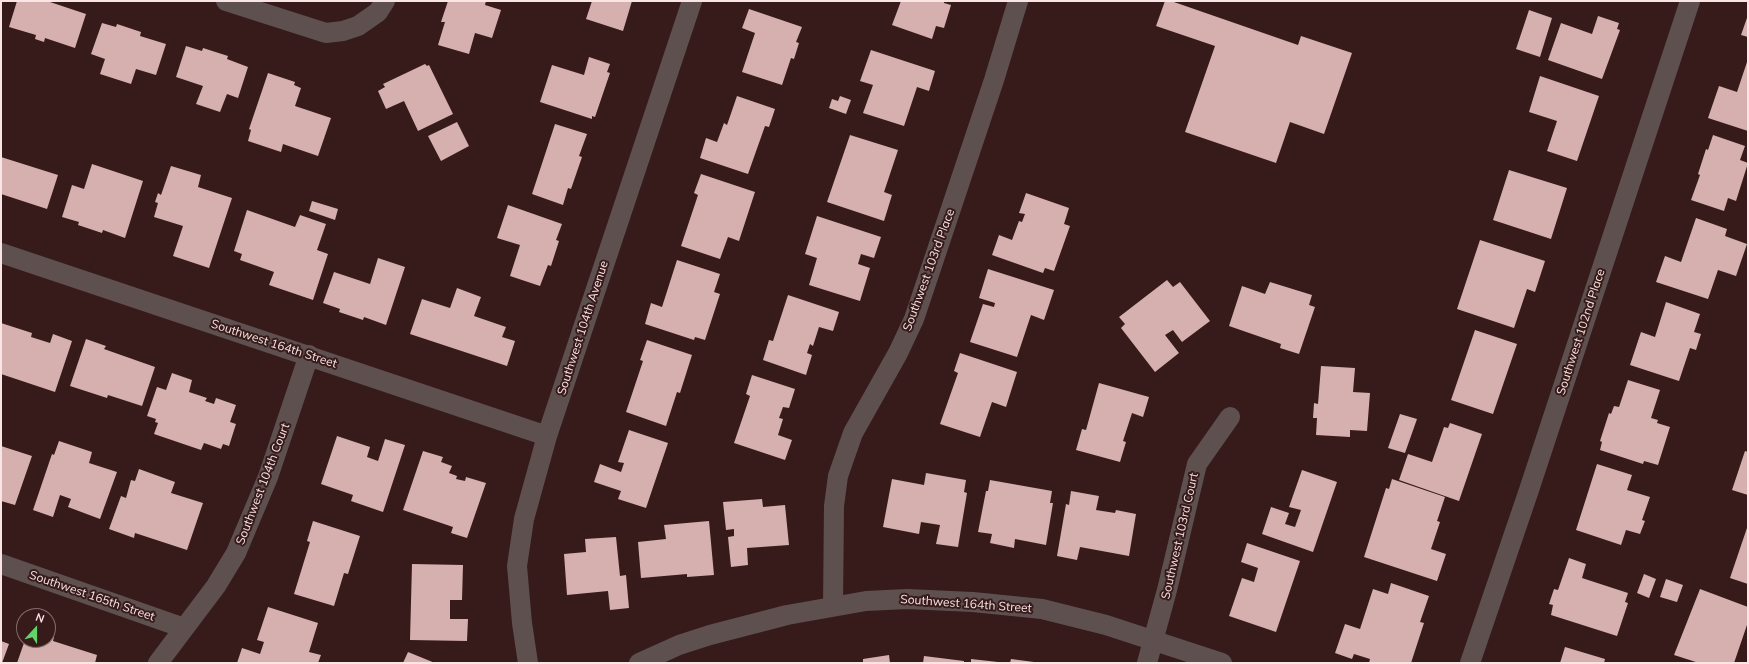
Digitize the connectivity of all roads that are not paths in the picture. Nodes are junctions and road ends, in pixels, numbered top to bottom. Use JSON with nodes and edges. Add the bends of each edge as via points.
{"nodes":[{"id":1,"x":226,"y":1,"type":"edge"},
{"id":2,"x":692,"y":1,"type":"edge"},
{"id":3,"x":1018,"y":1,"type":"edge"},
{"id":4,"x":1690,"y":1,"type":"edge"},
{"id":5,"x":385,"y":3,"type":"edge"},
{"id":6,"x":1,"y":253,"type":"edge"},
{"id":7,"x":309,"y":355,"type":"junction"},
{"id":8,"x":1230,"y":417,"type":"dead end"},
{"id":9,"x":547,"y":436,"type":"junction"},
{"id":10,"x":1,"y":564,"type":"edge"},
{"id":11,"x":833,"y":606,"type":"junction"},
{"id":12,"x":184,"y":628,"type":"junction"},
{"id":13,"x":1154,"y":640,"type":"junction"},
{"id":14,"x":158,"y":663,"type":"edge"},
{"id":15,"x":528,"y":663,"type":"edge"},
{"id":16,"x":639,"y":663,"type":"edge"},
{"id":17,"x":1147,"y":663,"type":"edge"},
{"id":18,"x":1222,"y":663,"type":"edge"},
{"id":19,"x":1470,"y":663,"type":"edge"}],
"edges":[{"from":1,"to":5,"type":"street","via":[[326,33],[358,26],[371,18]]},
{"from":2,"to":9,"type":"street","name":"Southwest 104th Avenue"},
{"from":3,"to":11,"type":"street","name":"Southwest 103rd Place","via":[[914,319],[853,433],[838,476],[834,506]]},
{"from":4,"to":19,"type":"street","name":"Southwest 102nd Place"},
{"from":6,"to":7,"type":"street","name":"Southwest 164th Street"},
{"from":7,"to":9,"type":"street","name":"Southwest 164th Street"},
{"from":7,"to":12,"type":"street","name":"Southwest 104th Court","via":[[268,477],[242,540],[216,586]]},
{"from":8,"to":13,"type":"street","name":"Southwest 103rd Court","via":[[1197,464]]},
{"from":9,"to":15,"type":"street","name":"Southwest 104th Avenue","via":[[524,519],[517,566]]},
{"from":10,"to":12,"type":"street","name":"Southwest 165th Street"},
{"from":11,"to":13,"type":"street","name":"Southwest 164th Street","via":[[907,599],[1006,605],[1075,616]]},
{"from":11,"to":16,"type":"street","name":"Southwest 164th Street","via":[[710,635],[679,645]]},
{"from":12,"to":14,"type":"street","name":"Southwest 104th Court"},
{"from":13,"to":17,"type":"street","name":"Southwest 103rd Court"},
{"from":13,"to":18,"type":"street","name":"Southwest 164th Street"}]}
